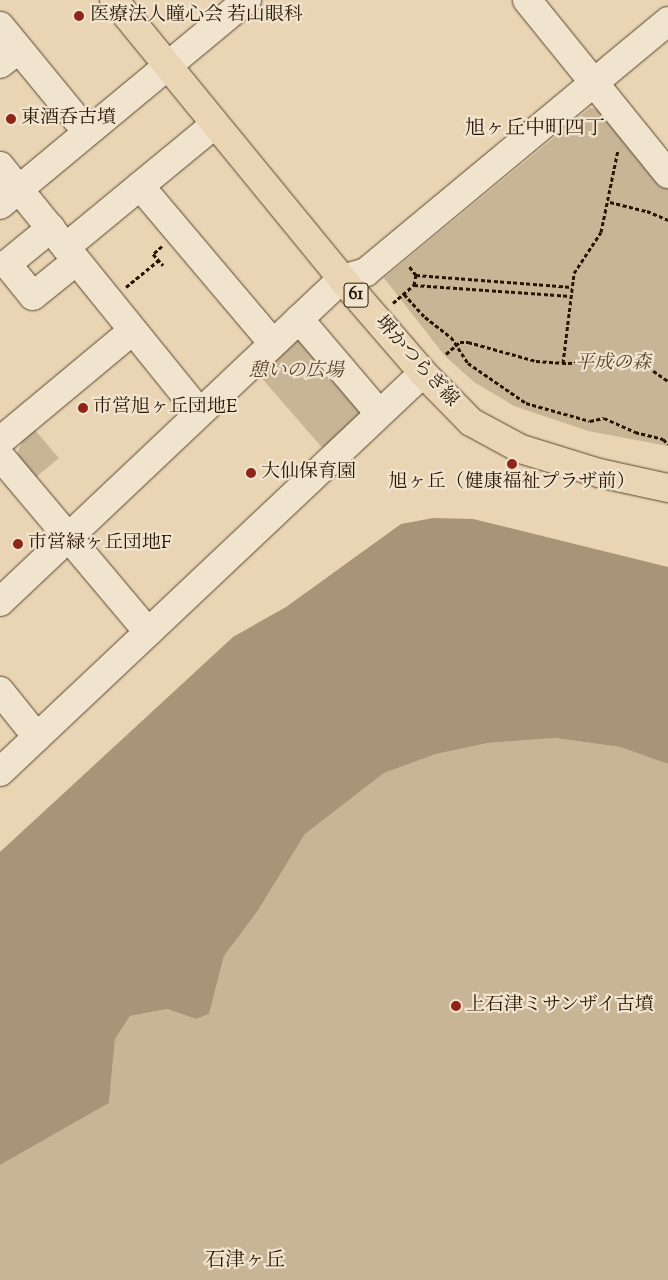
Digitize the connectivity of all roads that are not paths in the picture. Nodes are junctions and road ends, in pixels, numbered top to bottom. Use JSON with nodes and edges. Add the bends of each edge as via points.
{"nodes":[{"id":1,"x":114,"y":0,"type":"edge"},
{"id":2,"x":247,"y":0,"type":"edge"},
{"id":3,"x":527,"y":0,"type":"edge"},
{"id":4,"x":668,"y":21,"type":"edge"},
{"id":5,"x":0,"y":26,"type":"edge"},
{"id":6,"x":9,"y":57,"type":"edge"},
{"id":7,"x":168,"y":66,"type":"junction"},
{"id":8,"x":595,"y":84,"type":"junction"},
{"id":9,"x":215,"y":124,"type":"junction"},
{"id":10,"x":87,"y":132,"type":"junction"},
{"id":11,"x":0,"y":166,"type":"edge"},
{"id":12,"x":668,"y":174,"type":"edge"},
{"id":13,"x":140,"y":186,"type":"junction"},
{"id":14,"x":9,"y":197,"type":"edge"},
{"id":15,"x":64,"y":245,"type":"junction"},
{"id":16,"x":342,"y":279,"type":"junction"},
{"id":17,"x":299,"y":319,"type":"junction"},
{"id":18,"x":132,"y":331,"type":"junction"},
{"id":19,"x":272,"y":342,"type":"junction"},
{"id":20,"x":423,"y":373,"type":"junction"},
{"id":21,"x":198,"y":412,"type":"junction"},
{"id":22,"x":379,"y":413,"type":"junction"},
{"id":23,"x":0,"y":441,"type":"edge"},
{"id":24,"x":0,"y":456,"type":"edge"},
{"id":25,"x":668,"y":488,"type":"edge"},
{"id":26,"x":67,"y":537,"type":"junction"},
{"id":27,"x":0,"y":602,"type":"edge"},
{"id":28,"x":148,"y":632,"type":"junction"},
{"id":29,"x":0,"y":691,"type":"edge"},
{"id":30,"x":37,"y":737,"type":"junction"},
{"id":31,"x":0,"y":772,"type":"edge"}],
"edges":[{"from":1,"to":7,"type":"main road","name":"堺かつらぎ線","number":"61"},
{"from":2,"to":7,"type":"street"},
{"from":3,"to":8,"type":"street"},
{"from":4,"to":8,"type":"street"},
{"from":5,"to":6,"type":"street"},
{"from":6,"to":10,"type":"street"},
{"from":7,"to":9,"type":"main road","name":"堺かつらぎ線","number":"61"},
{"from":7,"to":10,"type":"street"},
{"from":8,"to":12,"type":"street"},
{"from":8,"to":16,"type":"street","via":[[366,272]]},
{"from":9,"to":13,"type":"street"},
{"from":9,"to":16,"type":"main road","name":"堺かつらぎ線","number":"61"},
{"from":10,"to":14,"type":"street"},
{"from":11,"to":14,"type":"street"},
{"from":13,"to":15,"type":"street"},
{"from":13,"to":19,"type":"street"},
{"from":14,"to":15,"type":"street"},
{"from":15,"to":18,"type":"street"},
{"from":16,"to":17,"type":"street"},
{"from":16,"to":20,"type":"main road","name":"堺かつらぎ線","number":"61"},
{"from":17,"to":19,"type":"street"},
{"from":17,"to":22,"type":"street"},
{"from":18,"to":21,"type":"street"},
{"from":18,"to":23,"type":"street"},
{"from":19,"to":21,"type":"street"},
{"from":20,"to":22,"type":"street"},
{"from":20,"to":25,"type":"main road","name":"堺かつらぎ線","number":"61","via":[[471,422],[521,449],[599,473]]},
{"from":21,"to":26,"type":"street"},
{"from":22,"to":28,"type":"street"},
{"from":24,"to":26,"type":"street"},
{"from":26,"to":27,"type":"street"},
{"from":26,"to":28,"type":"street"},
{"from":28,"to":30,"type":"street"},
{"from":29,"to":30,"type":"street"},
{"from":30,"to":31,"type":"street"}]}
